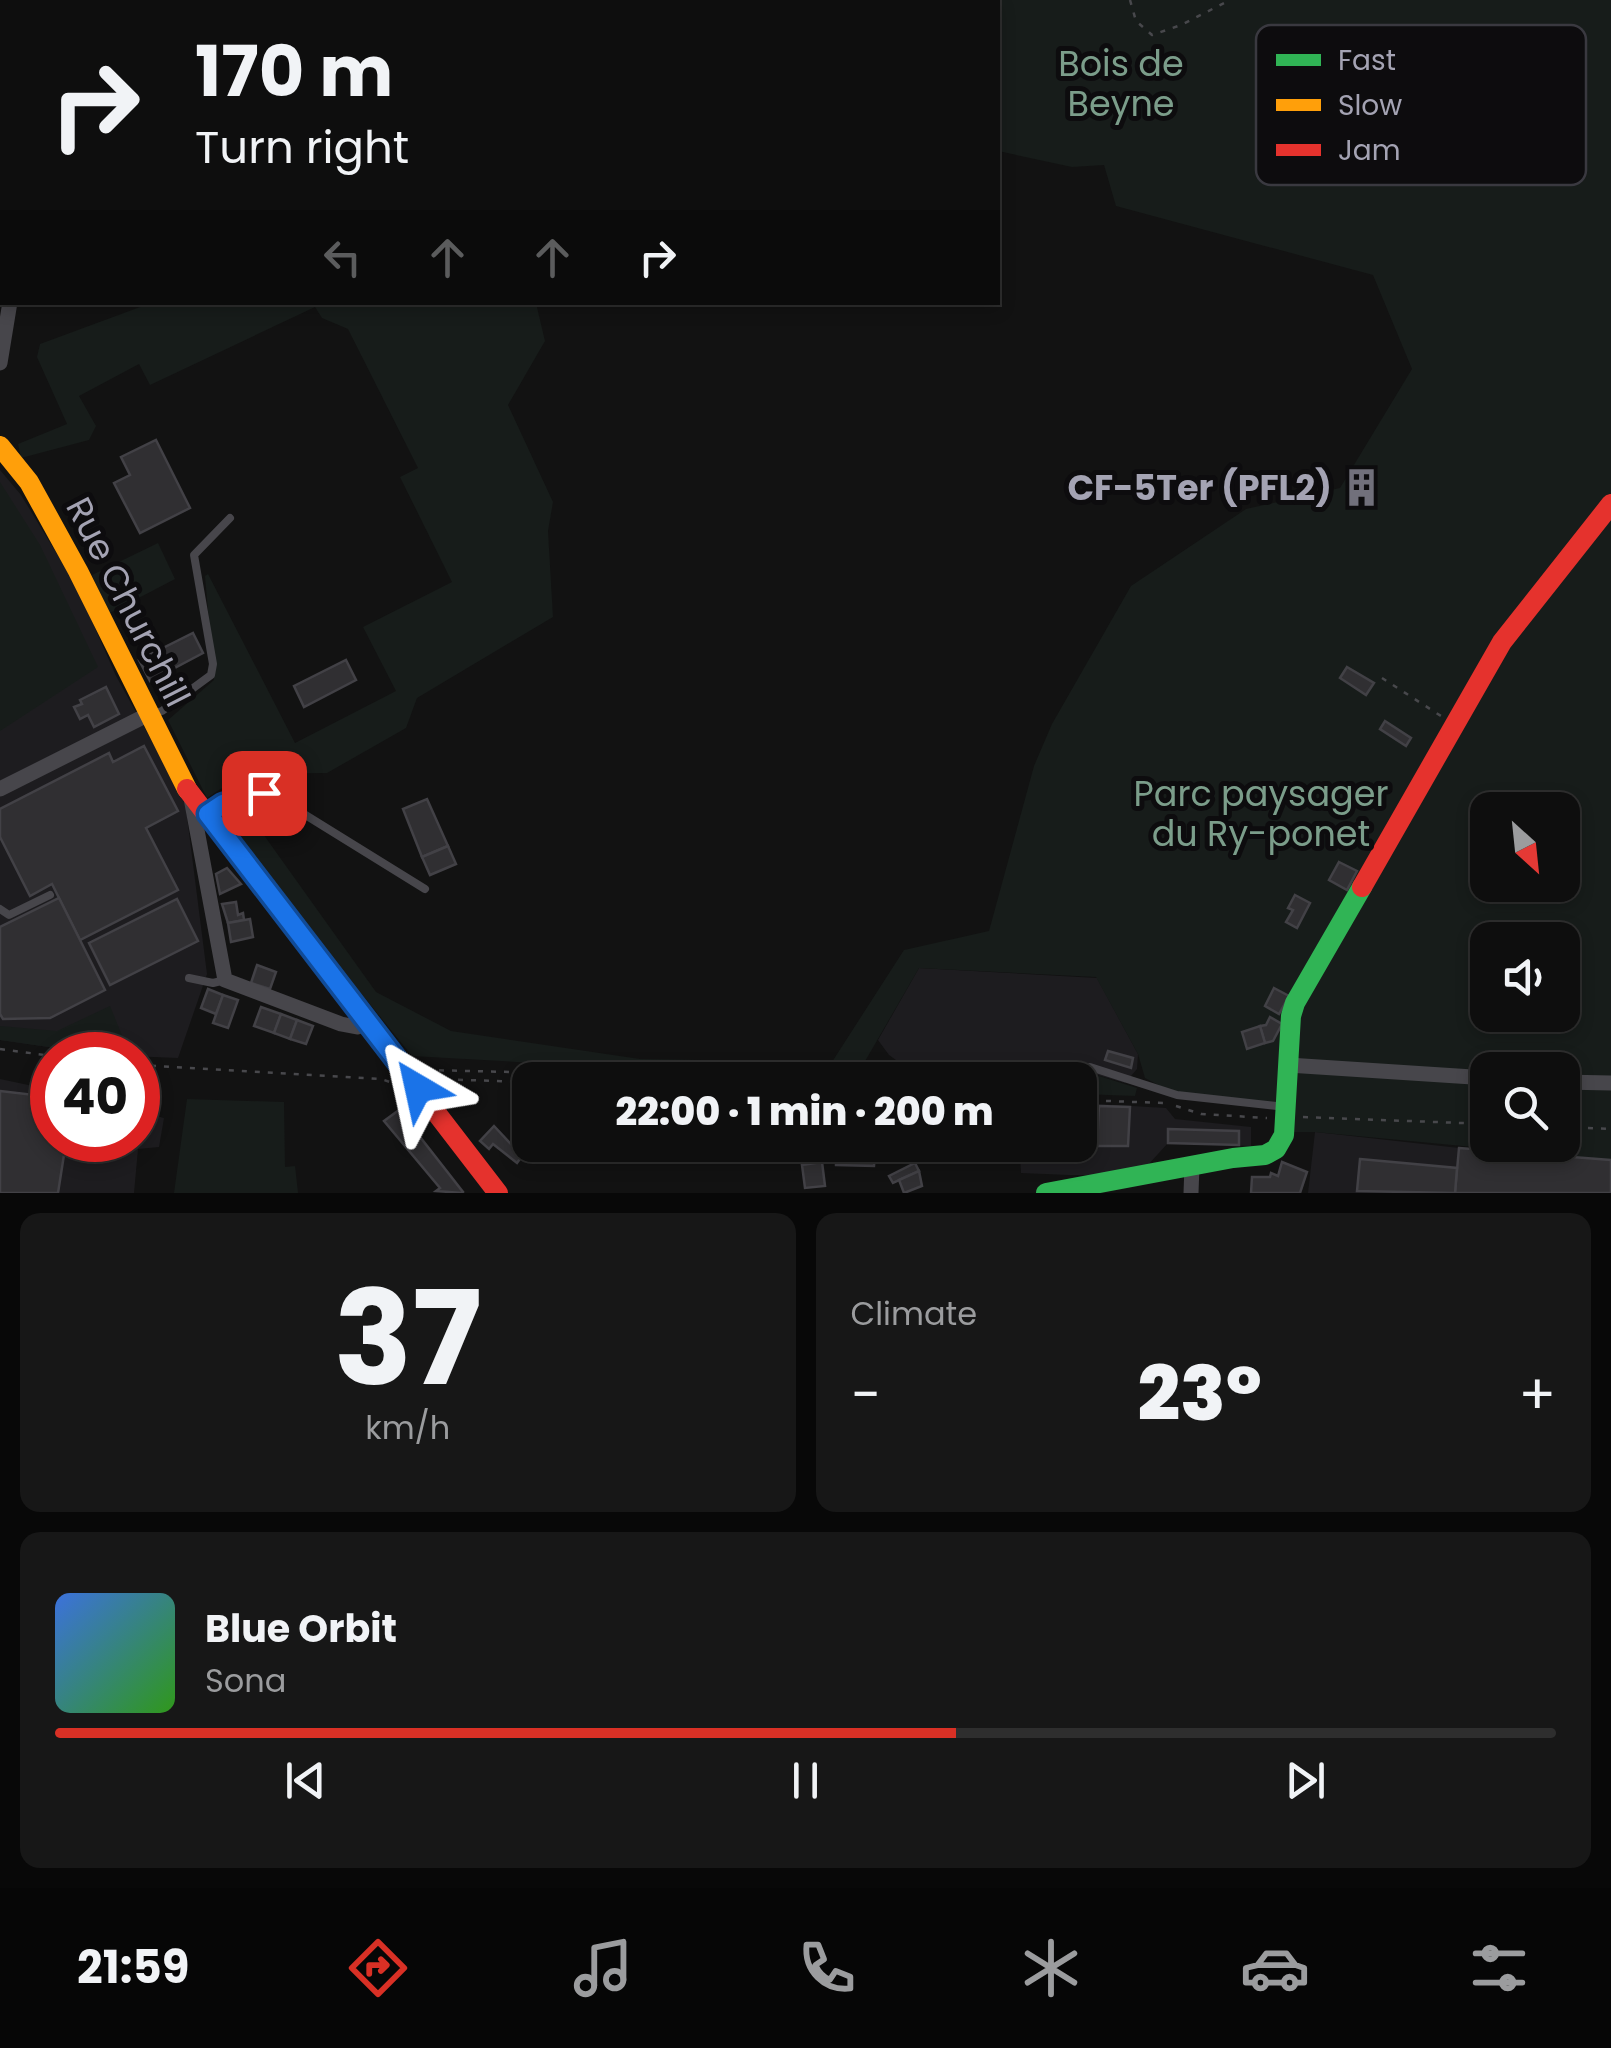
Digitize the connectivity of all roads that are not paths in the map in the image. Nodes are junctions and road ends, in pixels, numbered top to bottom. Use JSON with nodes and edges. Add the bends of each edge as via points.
{"nodes":[{"id":1,"x":10,"y":305,"type":"edge"},
{"id":2,"x":0,"y":363,"type":"edge"},
{"id":3,"x":0,"y":446,"type":"edge"},
{"id":4,"x":1611,"y":504,"type":"edge"},
{"id":5,"x":230,"y":518,"type":"dead end"},
{"id":6,"x":150,"y":714,"type":"junction"},
{"id":7,"x":0,"y":789,"type":"edge"},
{"id":8,"x":190,"y":794,"type":"junction"},
{"id":9,"x":208,"y":814,"type":"junction"},
{"id":10,"x":425,"y":889,"type":"dead end"},
{"id":11,"x":50,"y":895,"type":"dead end"},
{"id":12,"x":0,"y":910,"type":"edge"},
{"id":13,"x":190,"y":978,"type":"dead end"},
{"id":14,"x":225,"y":980,"type":"junction"},
{"id":15,"x":370,"y":1023,"type":"junction"},
{"id":16,"x":1288,"y":1064,"type":"junction"},
{"id":17,"x":1097,"y":1070,"type":"edge"},
{"id":18,"x":1470,"y":1077,"type":"edge"},
{"id":19,"x":1580,"y":1082,"type":"edge"},
{"id":20,"x":1611,"y":1083,"type":"edge"},
{"id":21,"x":1285,"y":1114,"type":"junction"},
{"id":22,"x":1192,"y":1166,"type":"junction"},
{"id":23,"x":498,"y":1193,"type":"edge"},
{"id":24,"x":1046,"y":1193,"type":"edge"},
{"id":25,"x":1190,"y":1193,"type":"edge"}],
"edges":[{"from":1,"to":2,"type":"street"},
{"from":3,"to":6,"type":"street","name":"Rue Churchill","via":[[29,482]]},
{"from":4,"to":16,"type":"street","via":[[1502,642],[1454,725],[1295,1003]]},
{"from":5,"to":6,"type":"lane","via":[[194,555],[211,675]]},
{"from":6,"to":7,"type":"street"},
{"from":6,"to":8,"type":"street","name":"Rue Churchill"},
{"from":8,"to":9,"type":"street","name":"Rue Churchill"},
{"from":8,"to":14,"type":"street"},
{"from":9,"to":10,"type":"lane","via":[[264,793]]},
{"from":9,"to":15,"type":"street","name":"Rue Churchill"},
{"from":11,"to":12,"type":"lane","via":[[9,914]]},
{"from":13,"to":14,"type":"lane"},
{"from":14,"to":15,"type":"street","via":[[341,1024]]},
{"from":15,"to":23,"type":"street","name":"Rue Churchill","via":[[423,1078]]},
{"from":16,"to":18,"type":"street"},
{"from":16,"to":21,"type":"street"},
{"from":17,"to":21,"type":"lane","via":[[1177,1095]]},
{"from":19,"to":20,"type":"street"},
{"from":21,"to":22,"type":"street","via":[[1276,1149]]},
{"from":22,"to":24,"type":"street"},
{"from":22,"to":25,"type":"street"}]}
